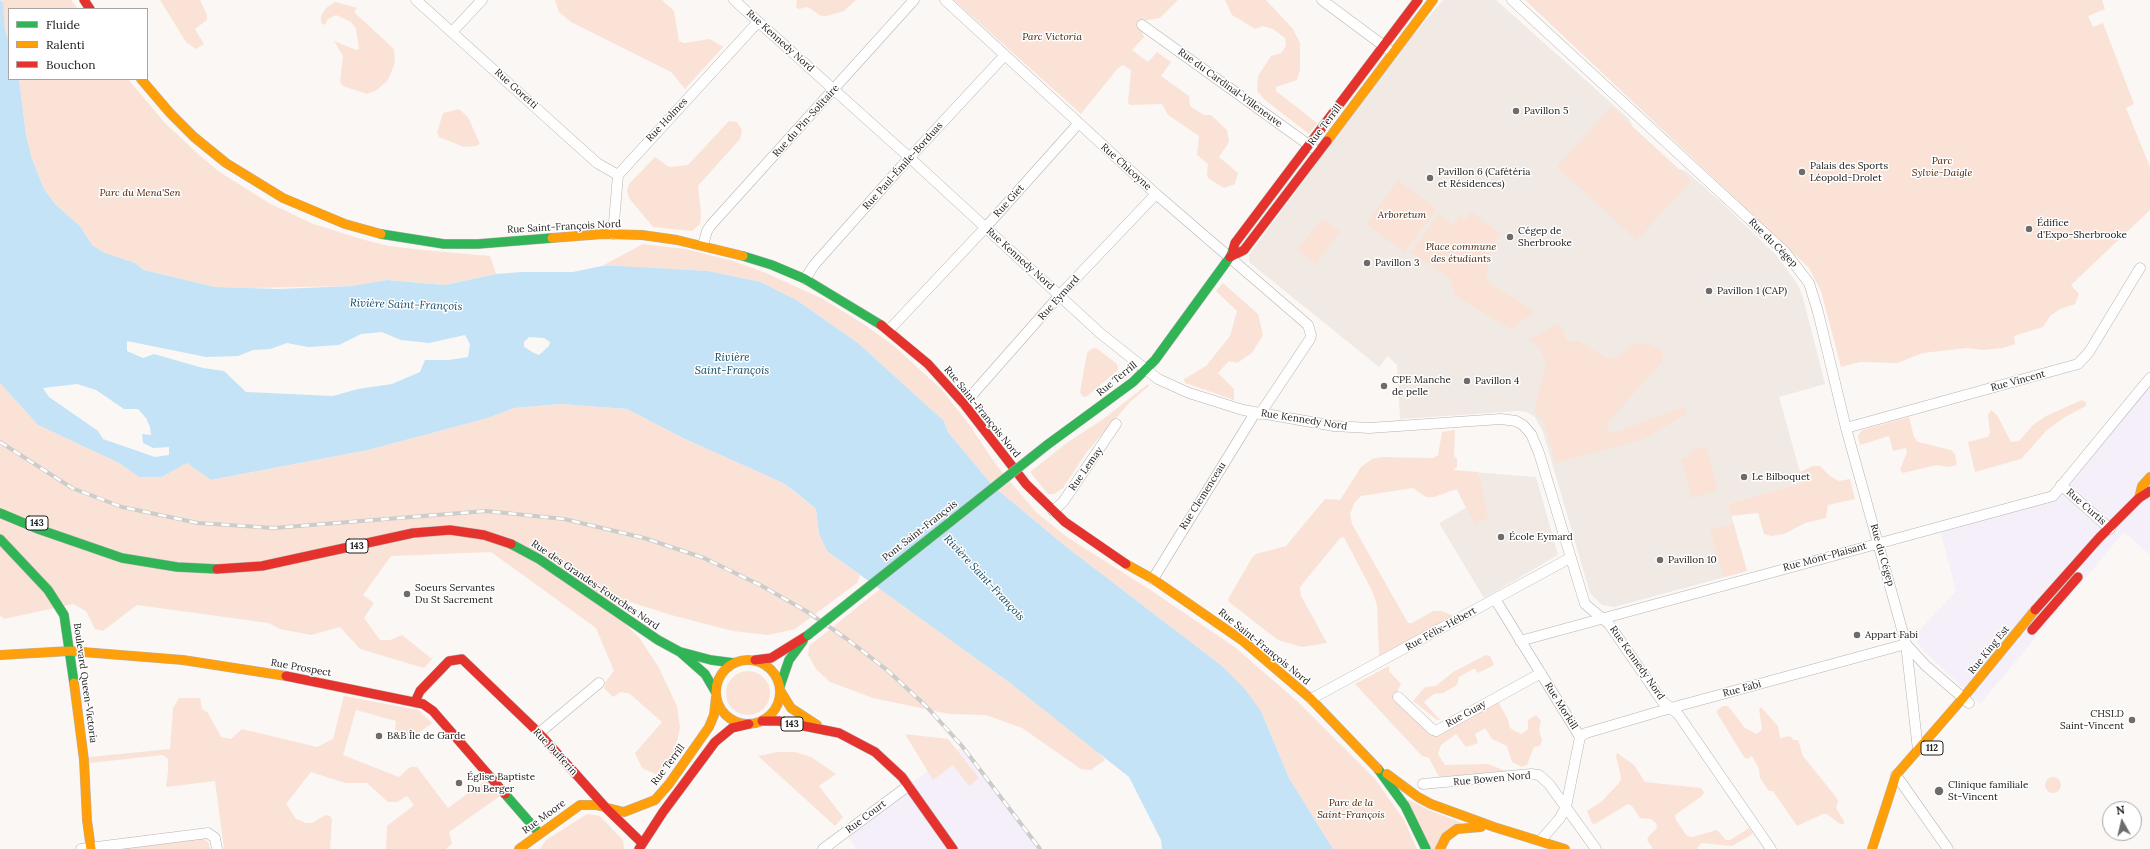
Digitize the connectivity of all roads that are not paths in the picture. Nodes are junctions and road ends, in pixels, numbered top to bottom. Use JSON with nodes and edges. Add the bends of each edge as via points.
{"nodes":[{"id":1,"x":416,"y":0,"type":"edge"},
{"id":2,"x":482,"y":0,"type":"edge"},
{"id":3,"x":734,"y":0,"type":"edge"},
{"id":4,"x":914,"y":0,"type":"edge"},
{"id":5,"x":945,"y":0,"type":"edge"},
{"id":6,"x":1322,"y":0,"type":"edge"},
{"id":7,"x":1418,"y":0,"type":"edge"},
{"id":8,"x":1433,"y":0,"type":"edge"},
{"id":9,"x":1512,"y":0,"type":"edge"},
{"id":10,"x":758,"y":22,"type":"junction"},
{"id":11,"x":1142,"y":25,"type":"dead end"},
{"id":12,"x":452,"y":32,"type":"junction"},
{"id":13,"x":1384,"y":46,"type":"junction"},
{"id":14,"x":1393,"y":52,"type":"junction"},
{"id":15,"x":1005,"y":55,"type":"junction"},
{"id":16,"x":142,"y":80,"type":"edge"},
{"id":17,"x":834,"y":90,"type":"junction"},
{"id":18,"x":1078,"y":124,"type":"junction"},
{"id":19,"x":1309,"y":144,"type":"junction"},
{"id":20,"x":1318,"y":152,"type":"junction"},
{"id":21,"x":910,"y":158,"type":"junction"},
{"id":22,"x":618,"y":175,"type":"junction"},
{"id":23,"x":1156,"y":194,"type":"junction"},
{"id":24,"x":985,"y":228,"type":"junction"},
{"id":25,"x":613,"y":234,"type":"junction"},
{"id":26,"x":704,"y":245,"type":"junction"},
{"id":27,"x":1230,"y":257,"type":"junction"},
{"id":28,"x":2140,"y":268,"type":"dead end"},
{"id":29,"x":805,"y":279,"type":"junction"},
{"id":30,"x":1060,"y":295,"type":"junction"},
{"id":31,"x":889,"y":330,"type":"junction"},
{"id":32,"x":1310,"y":330,"type":"joint"},
{"id":33,"x":1145,"y":371,"type":"junction"},
{"id":34,"x":2150,"y":378,"type":"edge"},
{"id":35,"x":964,"y":404,"type":"junction"},
{"id":36,"x":1257,"y":414,"type":"junction"},
{"id":37,"x":1116,"y":424,"type":"dead end"},
{"id":38,"x":1846,"y":428,"type":"junction"},
{"id":39,"x":1047,"y":445,"type":"joint"},
{"id":40,"x":2150,"y":477,"type":"edge"},
{"id":41,"x":2061,"y":485,"type":"junction"},
{"id":42,"x":2150,"y":491,"type":"edge"},
{"id":43,"x":2139,"y":498,"type":"junction"},
{"id":44,"x":0,"y":506,"type":"edge"},
{"id":45,"x":1053,"y":511,"type":"junction"},
{"id":46,"x":0,"y":513,"type":"edge"},
{"id":47,"x":2110,"y":529,"type":"junction"},
{"id":48,"x":74,"y":540,"type":"junction"},
{"id":49,"x":2,"y":542,"type":"edge"},
{"id":50,"x":1878,"y":542,"type":"junction"},
{"id":51,"x":1570,"y":558,"type":"junction"},
{"id":52,"x":1153,"y":580,"type":"junction"},
{"id":53,"x":1495,"y":599,"type":"junction"},
{"id":54,"x":1603,"y":618,"type":"junction"},
{"id":55,"x":808,"y":635,"type":"junction"},
{"id":56,"x":2027,"y":636,"type":"dead end"},
{"id":57,"x":1520,"y":641,"type":"junction"},
{"id":58,"x":1906,"y":644,"type":"junction"},
{"id":59,"x":70,"y":651,"type":"junction"},
{"id":60,"x":680,"y":652,"type":"junction"},
{"id":61,"x":2012,"y":653,"type":"dead end"},
{"id":62,"x":0,"y":655,"type":"edge"},
{"id":63,"x":755,"y":660,"type":"junction"},
{"id":64,"x":734,"y":663,"type":"junction"},
{"id":65,"x":1541,"y":674,"type":"junction"},
{"id":66,"x":599,"y":683,"type":"dead end"},
{"id":67,"x":780,"y":688,"type":"junction"},
{"id":68,"x":715,"y":694,"type":"junction"},
{"id":69,"x":1398,"y":697,"type":"dead end"},
{"id":70,"x":1311,"y":699,"type":"junction"},
{"id":71,"x":1966,"y":701,"type":"junction"},
{"id":72,"x":415,"y":702,"type":"junction"},
{"id":73,"x":1671,"y":708,"type":"junction"},
{"id":74,"x":762,"y":721,"type":"junction"},
{"id":75,"x":749,"y":724,"type":"junction"},
{"id":76,"x":823,"y":729,"type":"junction"},
{"id":77,"x":539,"y":733,"type":"junction"},
{"id":78,"x":1580,"y":737,"type":"junction"},
{"id":79,"x":1918,"y":750,"type":"junction"},
{"id":80,"x":1377,"y":767,"type":"junction"},
{"id":81,"x":1899,"y":778,"type":"junction"},
{"id":82,"x":1423,"y":784,"type":"dead end"},
{"id":83,"x":908,"y":786,"type":"junction"},
{"id":84,"x":1566,"y":807,"type":"junction"},
{"id":85,"x":607,"y":809,"type":"junction"},
{"id":86,"x":1494,"y":827,"type":"junction"},
{"id":87,"x":539,"y":833,"type":"junction"},
{"id":88,"x":1541,"y":840,"type":"junction"},
{"id":89,"x":643,"y":847,"type":"edge"},
{"id":90,"x":88,"y":848,"type":"edge"},
{"id":91,"x":522,"y":848,"type":"edge"},
{"id":92,"x":217,"y":849,"type":"edge"},
{"id":93,"x":823,"y":849,"type":"edge"},
{"id":94,"x":954,"y":849,"type":"edge"},
{"id":95,"x":1426,"y":849,"type":"edge"},
{"id":96,"x":1440,"y":849,"type":"edge"},
{"id":97,"x":1565,"y":849,"type":"edge"},
{"id":98,"x":1596,"y":849,"type":"edge"},
{"id":99,"x":1771,"y":849,"type":"edge"},
{"id":100,"x":1872,"y":849,"type":"edge"},
{"id":101,"x":1948,"y":849,"type":"edge"}],
"edges":[{"from":1,"to":12,"type":"street","name":"Rue Goretti"},
{"from":2,"to":12,"type":"street"},
{"from":3,"to":10,"type":"street","name":"Rue Kennedy Nord"},
{"from":4,"to":17,"type":"street","name":"Rue du Pin-Solitaire"},
{"from":5,"to":15,"type":"street","name":"Rue Chicoyne"},
{"from":6,"to":13,"type":"street"},
{"from":7,"to":13,"type":"street","name":"Rue Terrill"},
{"from":8,"to":14,"type":"street","name":"Rue Terrill"},
{"from":9,"to":38,"type":"street","name":"Rue du Cégep","via":[[1785,252],[1804,274],[1816,302]]},
{"from":10,"to":17,"type":"street","name":"Rue Kennedy Nord"},
{"from":10,"to":22,"type":"street","name":"Rue Holmes"},
{"from":11,"to":19,"type":"street","name":"Rue du Cardinal-Villeneuve"},
{"from":12,"to":22,"type":"street","name":"Rue Goretti","via":[[597,163]]},
{"from":13,"to":14,"type":"street"},
{"from":13,"to":19,"type":"street","name":"Rue Terrill"},
{"from":14,"to":20,"type":"street","name":"Rue Terrill"},
{"from":15,"to":18,"type":"street","name":"Rue Chicoyne"},
{"from":15,"to":21,"type":"street","name":"Rue Paul-Émile-Borduas"},
{"from":16,"to":25,"type":"street","name":"Rue Saint-François Nord","via":[[182,126],[226,163],[283,198],[345,224],[393,236],[453,244]]},
{"from":17,"to":21,"type":"street","name":"Rue Kennedy Nord"},
{"from":17,"to":26,"type":"street","name":"Rue du Pin-Solitaire","via":[[711,225]]},
{"from":18,"to":23,"type":"street","name":"Rue Chicoyne"},
{"from":18,"to":24,"type":"street","name":"Rue Giet"},
{"from":19,"to":20,"type":"street","name":"Rue du Cardinal-Villeneuve"},
{"from":19,"to":27,"type":"street","name":"Rue Terrill","via":[[1235,243]]},
{"from":20,"to":27,"type":"street","name":"Rue Terrill","via":[[1244,250]]},
{"from":21,"to":24,"type":"street","name":"Rue Kennedy Nord"},
{"from":21,"to":29,"type":"street","name":"Rue Paul-Émile-Borduas","via":[[814,265]]},
{"from":22,"to":25,"type":"street"},
{"from":23,"to":27,"type":"street","name":"Rue Chicoyne"},
{"from":23,"to":30,"type":"street","name":"Rue Eymard"},
{"from":24,"to":30,"type":"street","name":"Rue Kennedy Nord"},
{"from":24,"to":31,"type":"street","name":"Rue Giet"},
{"from":25,"to":26,"type":"street","name":"Rue Saint-François Nord"},
{"from":26,"to":29,"type":"street","name":"Rue Saint-François Nord","via":[[757,260]]},
{"from":27,"to":32,"type":"street","name":"Rue Chicoyne","via":[[1304,320]]},
{"from":27,"to":33,"type":"street","name":"Rue Terrill"},
{"from":28,"to":38,"type":"street","name":"Rue Vincent","via":[[2089,352],[2078,364]]},
{"from":29,"to":31,"type":"street","name":"Rue Saint-François Nord"},
{"from":30,"to":33,"type":"street","name":"Rue Kennedy Nord"},
{"from":30,"to":35,"type":"street","name":"Rue Eymard"},
{"from":31,"to":35,"type":"street","name":"Rue Saint-François Nord","via":[[928,364]]},
{"from":32,"to":36,"type":"street","name":"Rue Clemenceau","via":[[1310,339]]},
{"from":33,"to":36,"type":"street","name":"Rue Kennedy Nord","via":[[1182,390]]},
{"from":33,"to":39,"type":"street","name":"Rue Terrill"},
{"from":34,"to":41,"type":"street","name":"Rue Mont-Plaisant"},
{"from":35,"to":45,"type":"street","name":"Rue Saint-François Nord","via":[[1019,475]]},
{"from":36,"to":51,"type":"street","name":"Rue Kennedy Nord","via":[[1363,428],[1488,419],[1516,421],[1528,429],[1536,443]]},
{"from":36,"to":52,"type":"street","name":"Rue Clemenceau"},
{"from":37,"to":45,"type":"street","name":"Rue Lemay","via":[[1063,502]]},
{"from":38,"to":50,"type":"street","name":"Rue du Cégep"},
{"from":39,"to":55,"type":"street","name":"Pont Saint-François","bridge":true},
{"from":40,"to":43,"type":"street","name":"Rue King Est","via":[[2142,486]]},
{"from":41,"to":47,"type":"street","name":"Rue Curtis"},
{"from":41,"to":50,"type":"street","name":"Rue Mont-Plaisant","via":[[2053,496]]},
{"from":42,"to":43,"type":"street","name":"Rue King Est","number":"112"},
{"from":43,"to":47,"type":"street","name":"Rue King Est","number":"112"},
{"from":44,"to":48,"type":"street","name":"Rue des Grandes-Fourches Nord","number":"143"},
{"from":45,"to":52,"type":"street","name":"Rue Saint-François Nord","via":[[1090,541]]},
{"from":46,"to":48,"type":"street","name":"Rue des Grandes-Fourches Nord","number":"143","via":[[38,529]]},
{"from":47,"to":56,"type":"street","name":"Rue King Est","number":"112","via":[[2106,543]]},
{"from":47,"to":71,"type":"street","name":"Rue King Est","number":"112","via":[[2044,600]]},
{"from":48,"to":60,"type":"street","name":"Rue des Grandes-Fourches Nord","number":"143","via":[[122,558],[143,562],[177,567],[235,569],[317,556],[413,533],[450,530],[484,535],[516,546],[540,559],[658,640]]},
{"from":49,"to":59,"type":"street","name":"Boulevard Queen-Victoria","via":[[48,590],[60,607],[67,625]]},
{"from":50,"to":54,"type":"street","name":"Rue Mont-Plaisant"},
{"from":50,"to":58,"type":"street","name":"Rue du Cégep"},
{"from":51,"to":53,"type":"street","name":"Rue Félix-Hébert"},
{"from":51,"to":54,"type":"street","name":"Rue Kennedy Nord","via":[[1585,604]]},
{"from":52,"to":70,"type":"street","name":"Rue Saint-François Nord","via":[[1243,641]]},
{"from":53,"to":57,"type":"street","name":"Rue Morkill"},
{"from":53,"to":70,"type":"street","name":"Rue Félix-Hébert"},
{"from":54,"to":57,"type":"street","name":"Rue Mont-Plaisant"},
{"from":54,"to":73,"type":"street","name":"Rue Kennedy Nord","via":[[1662,701]]},
{"from":55,"to":63,"type":"street","via":[[771,658]]},
{"from":55,"to":67,"type":"street","via":[[789,660]]},
{"from":57,"to":65,"type":"street","name":"Rue Morkill"},
{"from":58,"to":71,"type":"street","name":"Rue du Cégep","via":[[1925,665]]},
{"from":58,"to":73,"type":"street","name":"Rue Fabi"},
{"from":58,"to":79,"type":"street","name":"Rue du Cégep"},
{"from":59,"to":62,"type":"street","name":"Rue Prospect"},
{"from":59,"to":72,"type":"street","name":"Rue Prospect","via":[[138,655],[231,667],[321,682]]},
{"from":59,"to":90,"type":"street","name":"Boulevard Queen-Victoria","via":[[84,760]]},
{"from":60,"to":64,"type":"street","name":"Rue des Grandes-Fourches Nord","number":"143"},
{"from":60,"to":68,"type":"street","name":"Rue des Grandes-Fourches Nord","number":"143","via":[[705,674]]},
{"from":61,"to":71,"type":"street","name":"Rue King Est","number":"112"},
{"from":63,"to":64,"type":"street","number":"143"},
{"from":63,"to":67,"type":"street","number":"143","via":[[774,672]]},
{"from":64,"to":68,"type":"street","via":[[719,677]]},
{"from":65,"to":69,"type":"street","name":"Rue Guay","via":[[1436,730]]},
{"from":65,"to":78,"type":"street","name":"Rue Morkill"},
{"from":66,"to":77,"type":"street"},
{"from":67,"to":74,"type":"street","number":"143","via":[[776,708]]},
{"from":67,"to":76,"type":"street","number":"143","via":[[791,708]]},
{"from":68,"to":75,"type":"street","number":"143","via":[[722,712],[727,717],[741,724]]},
{"from":68,"to":85,"type":"street","name":"Rue Terrill","via":[[714,715],[709,727],[655,800],[624,812]]},
{"from":70,"to":80,"type":"street","name":"Rue Saint-François Nord"},
{"from":71,"to":79,"type":"street","name":"Rue King Est","number":"112"},
{"from":71,"to":81,"type":"street","name":"Rue King Est","number":"112"},
{"from":72,"to":77,"type":"street","name":"Rue Dufferin","via":[[420,692],[449,661],[458,658],[467,663]]},
{"from":72,"to":87,"type":"street","name":"Rue Prospect","via":[[428,707],[440,718]]},
{"from":73,"to":78,"type":"street","name":"Rue Fabi"},
{"from":73,"to":99,"type":"street","name":"Rue Kennedy Nord","via":[[1678,714]]},
{"from":74,"to":75,"type":"street","number":"143"},
{"from":74,"to":76,"type":"street","number":"143","via":[[780,721]]},
{"from":75,"to":89,"type":"street","via":[[732,728],[715,742],[663,812]]},
{"from":76,"to":83,"type":"street","number":"143","via":[[852,738],[875,752],[895,769]]},
{"from":77,"to":85,"type":"street","name":"Rue Dufferin"},
{"from":78,"to":84,"type":"street","name":"Rue Morkill"},
{"from":79,"to":81,"type":"street","name":"Rue King Est","number":"112"},
{"from":80,"to":86,"type":"street","via":[[1431,804]]},
{"from":80,"to":95,"type":"street","name":"Rue Saint-François Nord","via":[[1405,806]]},
{"from":81,"to":100,"type":"street","name":"Rue King Est","number":"112","via":[[1880,820]]},
{"from":81,"to":101,"type":"street"},
{"from":82,"to":84,"type":"street","name":"Rue Bowen Nord","via":[[1531,774],[1544,779]]},
{"from":83,"to":93,"type":"street","name":"Rue Court"},
{"from":83,"to":94,"type":"street","number":"143"},
{"from":84,"to":88,"type":"street","name":"Rue Morkill"},
{"from":84,"to":98,"type":"street","name":"Rue Bowen Nord"},
{"from":85,"to":87,"type":"street","name":"Rue Moore","via":[[596,805],[580,805]]},
{"from":85,"to":89,"type":"street","name":"Rue Dufferin"},
{"from":86,"to":88,"type":"street"},
{"from":86,"to":96,"type":"street","via":[[1457,829],[1446,837]]},
{"from":87,"to":91,"type":"street","name":"Rue Moore"},
{"from":88,"to":97,"type":"street"},
{"from":90,"to":92,"type":"street","via":[[208,833],[215,838]]}]}
